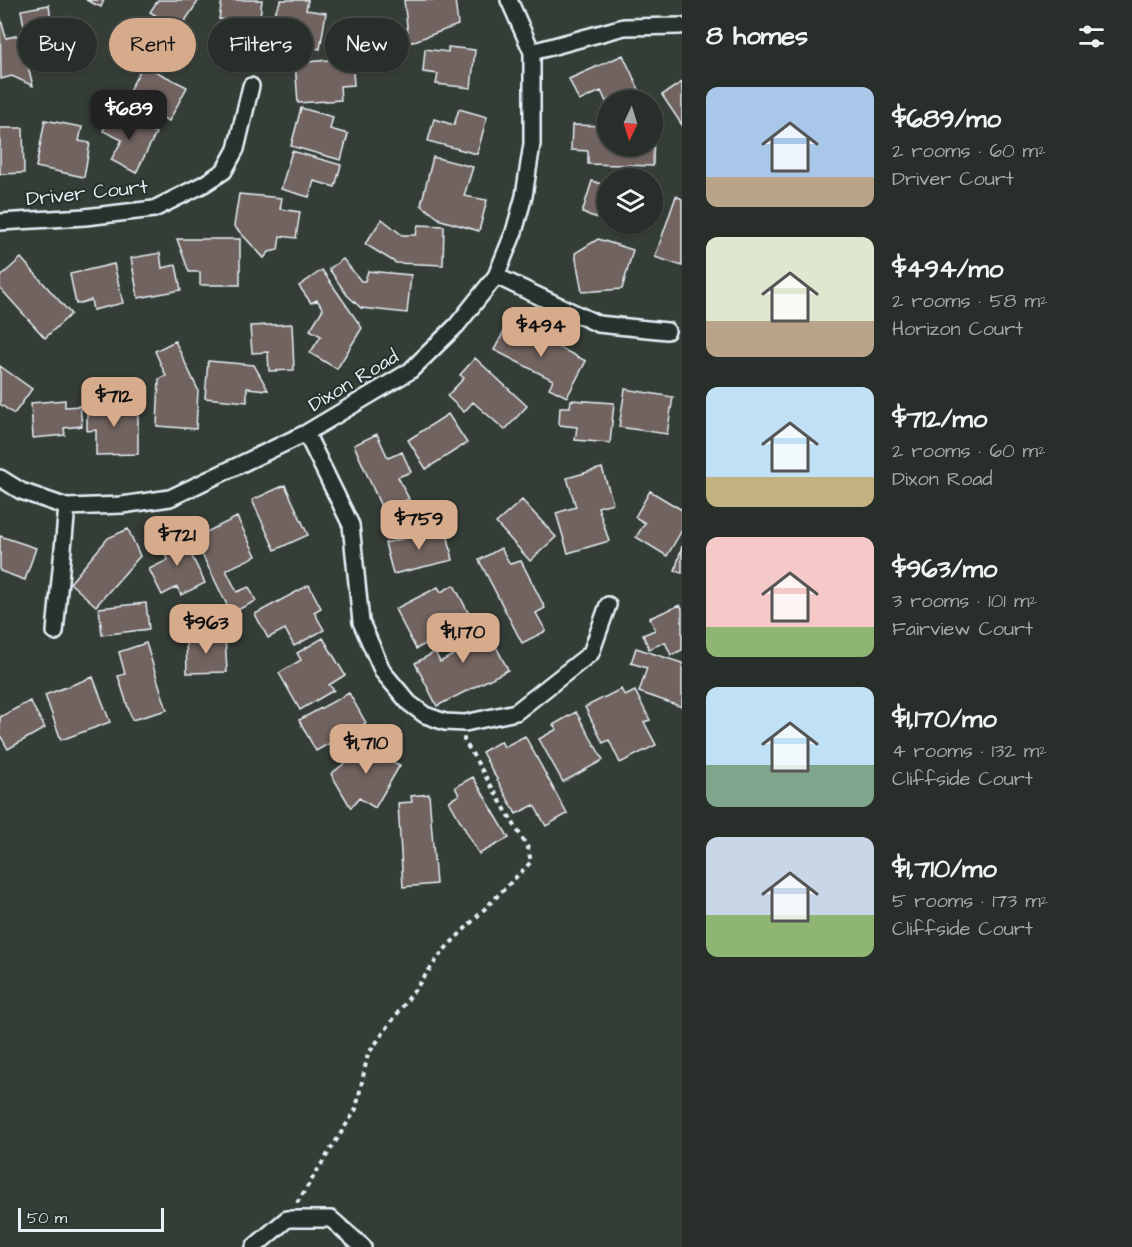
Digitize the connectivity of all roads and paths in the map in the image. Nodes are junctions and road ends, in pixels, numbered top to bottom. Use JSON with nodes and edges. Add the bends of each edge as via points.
{"nodes":[{"id":1,"x":509,"y":0,"type":"edge"},
{"id":2,"x":680,"y":26,"type":"dead end"},
{"id":3,"x":532,"y":52,"type":"junction"},
{"id":4,"x":250,"y":86,"type":"dead end"},
{"id":5,"x":0,"y":222,"type":"edge"},
{"id":6,"x":496,"y":276,"type":"junction"},
{"id":7,"x":667,"y":331,"type":"dead end"},
{"id":8,"x":306,"y":433,"type":"junction"},
{"id":9,"x":0,"y":478,"type":"edge"},
{"id":10,"x":67,"y":507,"type":"junction"},
{"id":11,"x":608,"y":605,"type":"dead end"},
{"id":12,"x":55,"y":632,"type":"dead end"},
{"id":13,"x":465,"y":723,"type":"junction"},
{"id":14,"x":287,"y":1219,"type":"junction"},
{"id":15,"x":254,"y":1247,"type":"edge"},
{"id":16,"x":363,"y":1247,"type":"edge"}],
"edges":[{"from":1,"to":3,"type":"street","name":"Dixon Road"},
{"from":2,"to":3,"type":"street","via":[[624,27]]},
{"from":3,"to":6,"type":"street","name":"Dixon Road","via":[[532,144],[524,196]]},
{"from":4,"to":5,"type":"street","name":"Driver Court","via":[[236,149],[224,171],[204,184],[154,209]]},
{"from":6,"to":7,"type":"street","via":[[598,324]]},
{"from":6,"to":8,"type":"street","name":"Dixon Road","via":[[458,325],[410,371]]},
{"from":8,"to":10,"type":"street","name":"Dixon Road","via":[[170,498]]},
{"from":8,"to":13,"type":"street","via":[[351,525],[361,622],[383,672],[424,715]]},
{"from":9,"to":10,"type":"street","name":"Dixon Road","via":[[21,491]]},
{"from":10,"to":12,"type":"street"},
{"from":11,"to":13,"type":"street","via":[[591,653],[516,712]]},
{"from":13,"to":14,"type":"path","via":[[464,740],[528,848],[531,862],[443,951],[368,1054],[356,1109]]},
{"from":14,"to":15,"type":"street"},
{"from":14,"to":16,"type":"street","via":[[332,1219]]}]}
